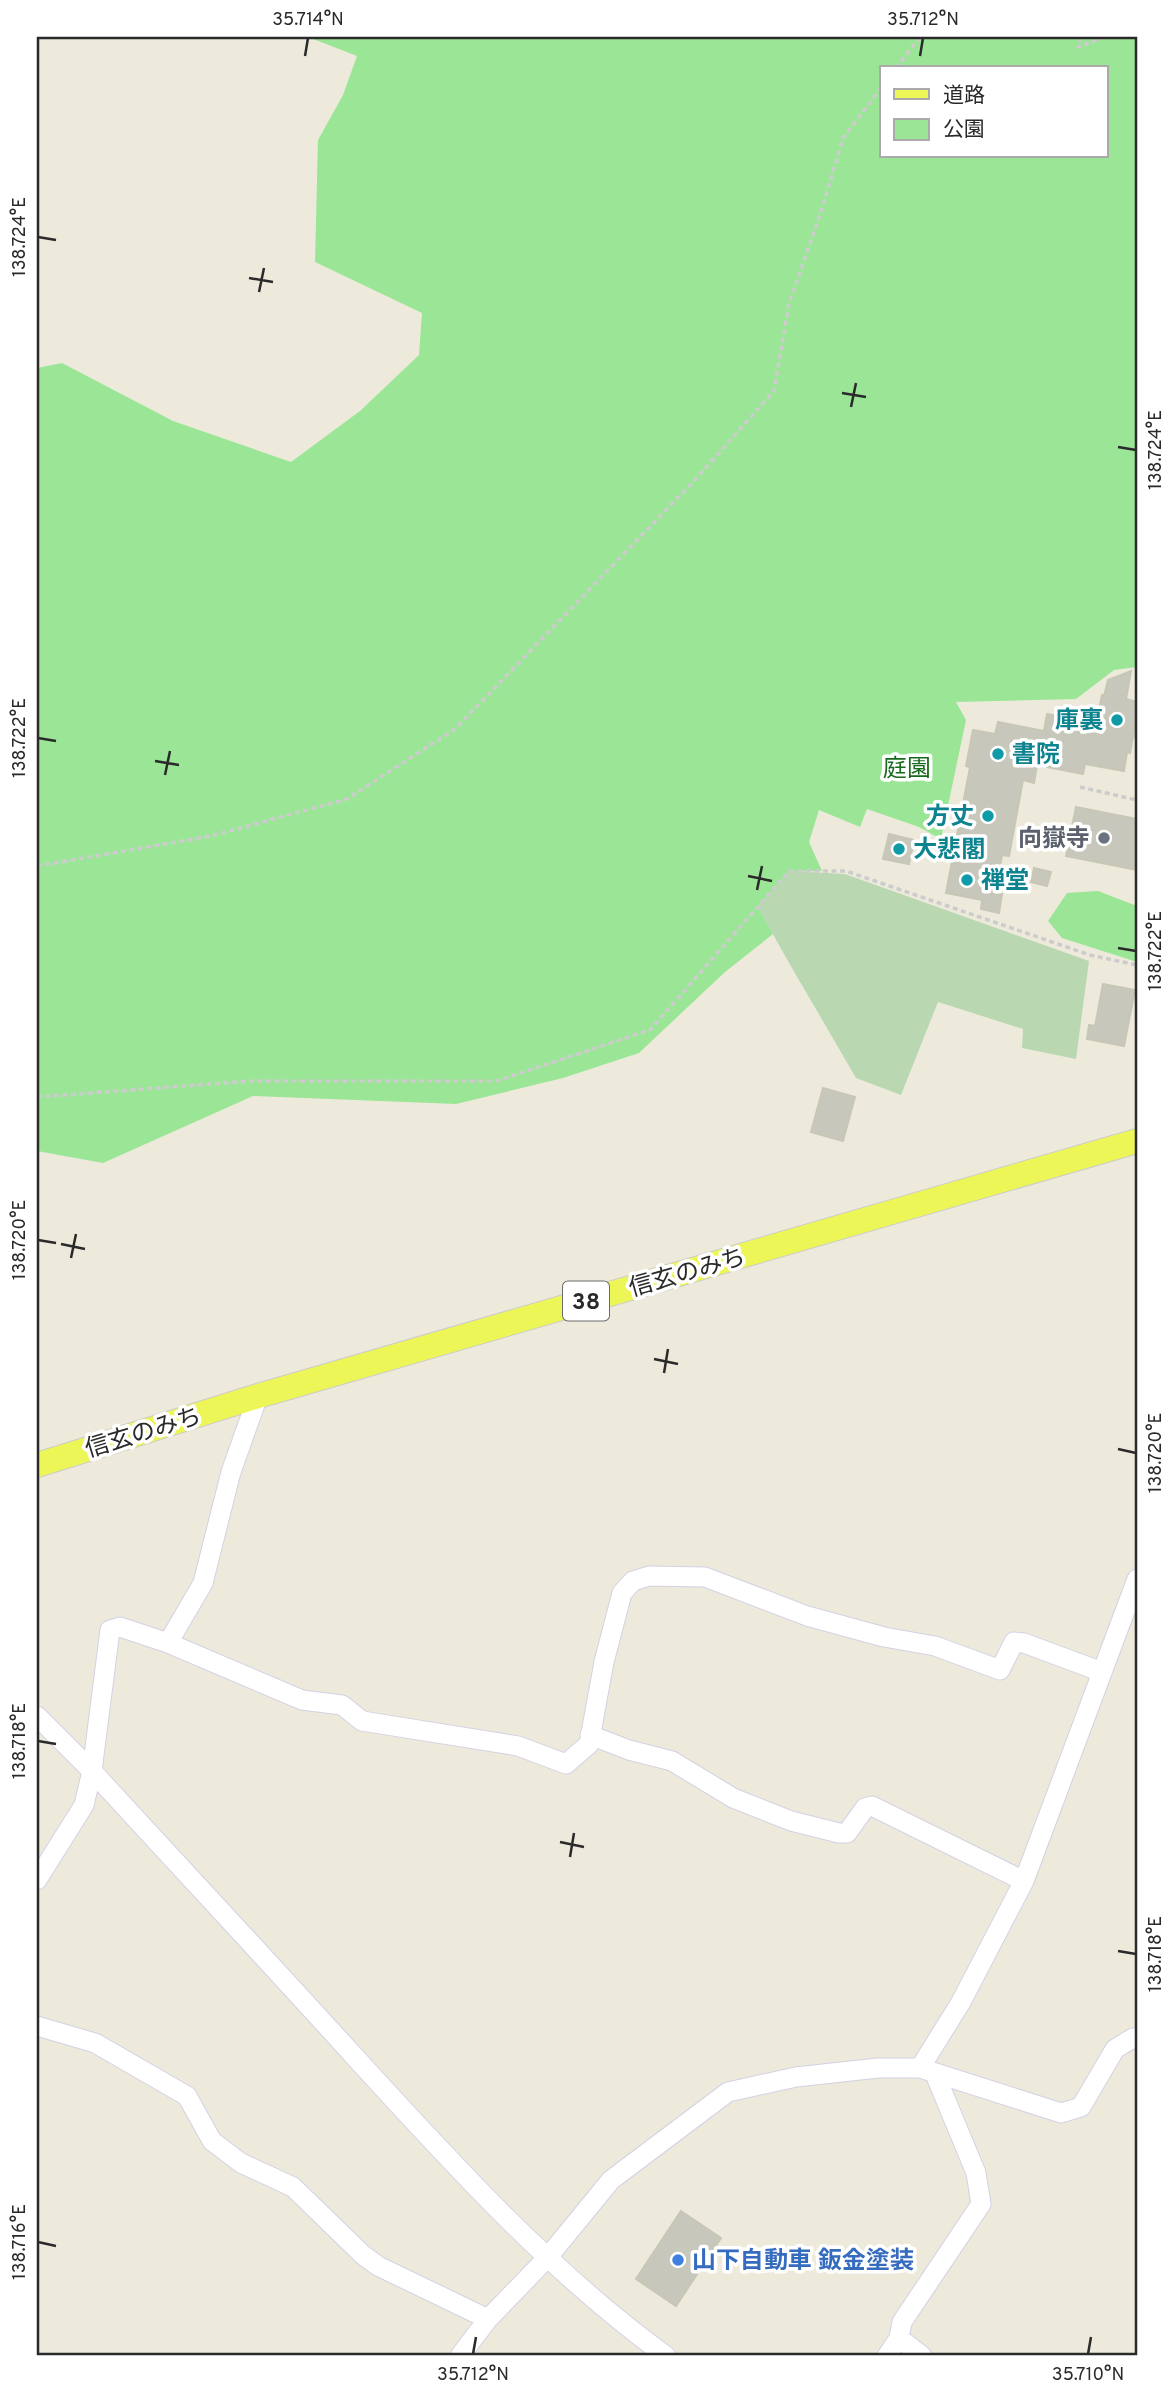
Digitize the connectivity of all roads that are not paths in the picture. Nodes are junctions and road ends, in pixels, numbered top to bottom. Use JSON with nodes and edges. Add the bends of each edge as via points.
{"nodes":[{"id":1,"x":1137,"y":1141,"type":"edge"},
{"id":2,"x":258,"y":1396,"type":"junction"},
{"id":3,"x":37,"y":1465,"type":"edge"},
{"id":4,"x":1137,"y":1579,"type":"edge"},
{"id":5,"x":168,"y":1643,"type":"junction"},
{"id":6,"x":1102,"y":1672,"type":"junction"},
{"id":7,"x":37,"y":1716,"type":"edge"},
{"id":8,"x":590,"y":1735,"type":"junction"},
{"id":9,"x":92,"y":1771,"type":"junction"},
{"id":10,"x":37,"y":1880,"type":"edge"},
{"id":11,"x":1024,"y":1881,"type":"junction"},
{"id":12,"x":37,"y":2026,"type":"edge"},
{"id":13,"x":1137,"y":2039,"type":"edge"},
{"id":14,"x":928,"y":2071,"type":"junction"},
{"id":15,"x":548,"y":2257,"type":"junction"},
{"id":16,"x":488,"y":2319,"type":"junction"},
{"id":17,"x":899,"y":2338,"type":"junction"},
{"id":18,"x":460,"y":2356,"type":"edge"},
{"id":19,"x":666,"y":2356,"type":"edge"},
{"id":20,"x":887,"y":2356,"type":"edge"},
{"id":21,"x":922,"y":2356,"type":"edge"}],
"edges":[{"from":1,"to":2,"type":"main road","name":"信玄のみち","number":"38"},
{"from":2,"to":3,"type":"main road","name":"信玄のみち","number":"38"},
{"from":2,"to":5,"type":"street","via":[[231,1472],[203,1583]]},
{"from":4,"to":6,"type":"street"},
{"from":5,"to":8,"type":"street","via":[[302,1700],[342,1705],[362,1721],[517,1746],[566,1764],[589,1744]]},
{"from":5,"to":9,"type":"street","via":[[120,1627],[110,1630]]},
{"from":6,"to":8,"type":"street","via":[[1014,1642],[1000,1670],[989,1668],[935,1646],[807,1616],[705,1577],[649,1576],[633,1581],[622,1593]]},
{"from":6,"to":11,"type":"street"},
{"from":7,"to":9,"type":"street"},
{"from":8,"to":11,"type":"street","via":[[673,1761],[733,1798],[791,1821],[847,1833],[865,1808],[872,1806]]},
{"from":9,"to":10,"type":"street","via":[[84,1805]]},
{"from":9,"to":15,"type":"street","via":[[472,2185]]},
{"from":11,"to":14,"type":"street"},
{"from":12,"to":16,"type":"street","via":[[95,2043],[187,2096],[212,2141],[241,2163],[293,2187],[363,2255]]},
{"from":13,"to":14,"type":"street","via":[[1115,2049],[1081,2107],[1061,2113]]},
{"from":14,"to":15,"type":"street","via":[[878,2068],[796,2077],[728,2092],[611,2180]]},
{"from":14,"to":17,"type":"street","via":[[976,2173],[981,2204],[902,2322]]},
{"from":15,"to":16,"type":"street"},
{"from":15,"to":19,"type":"street"},
{"from":16,"to":18,"type":"street"},
{"from":17,"to":20,"type":"street"},
{"from":17,"to":21,"type":"street"}]}
